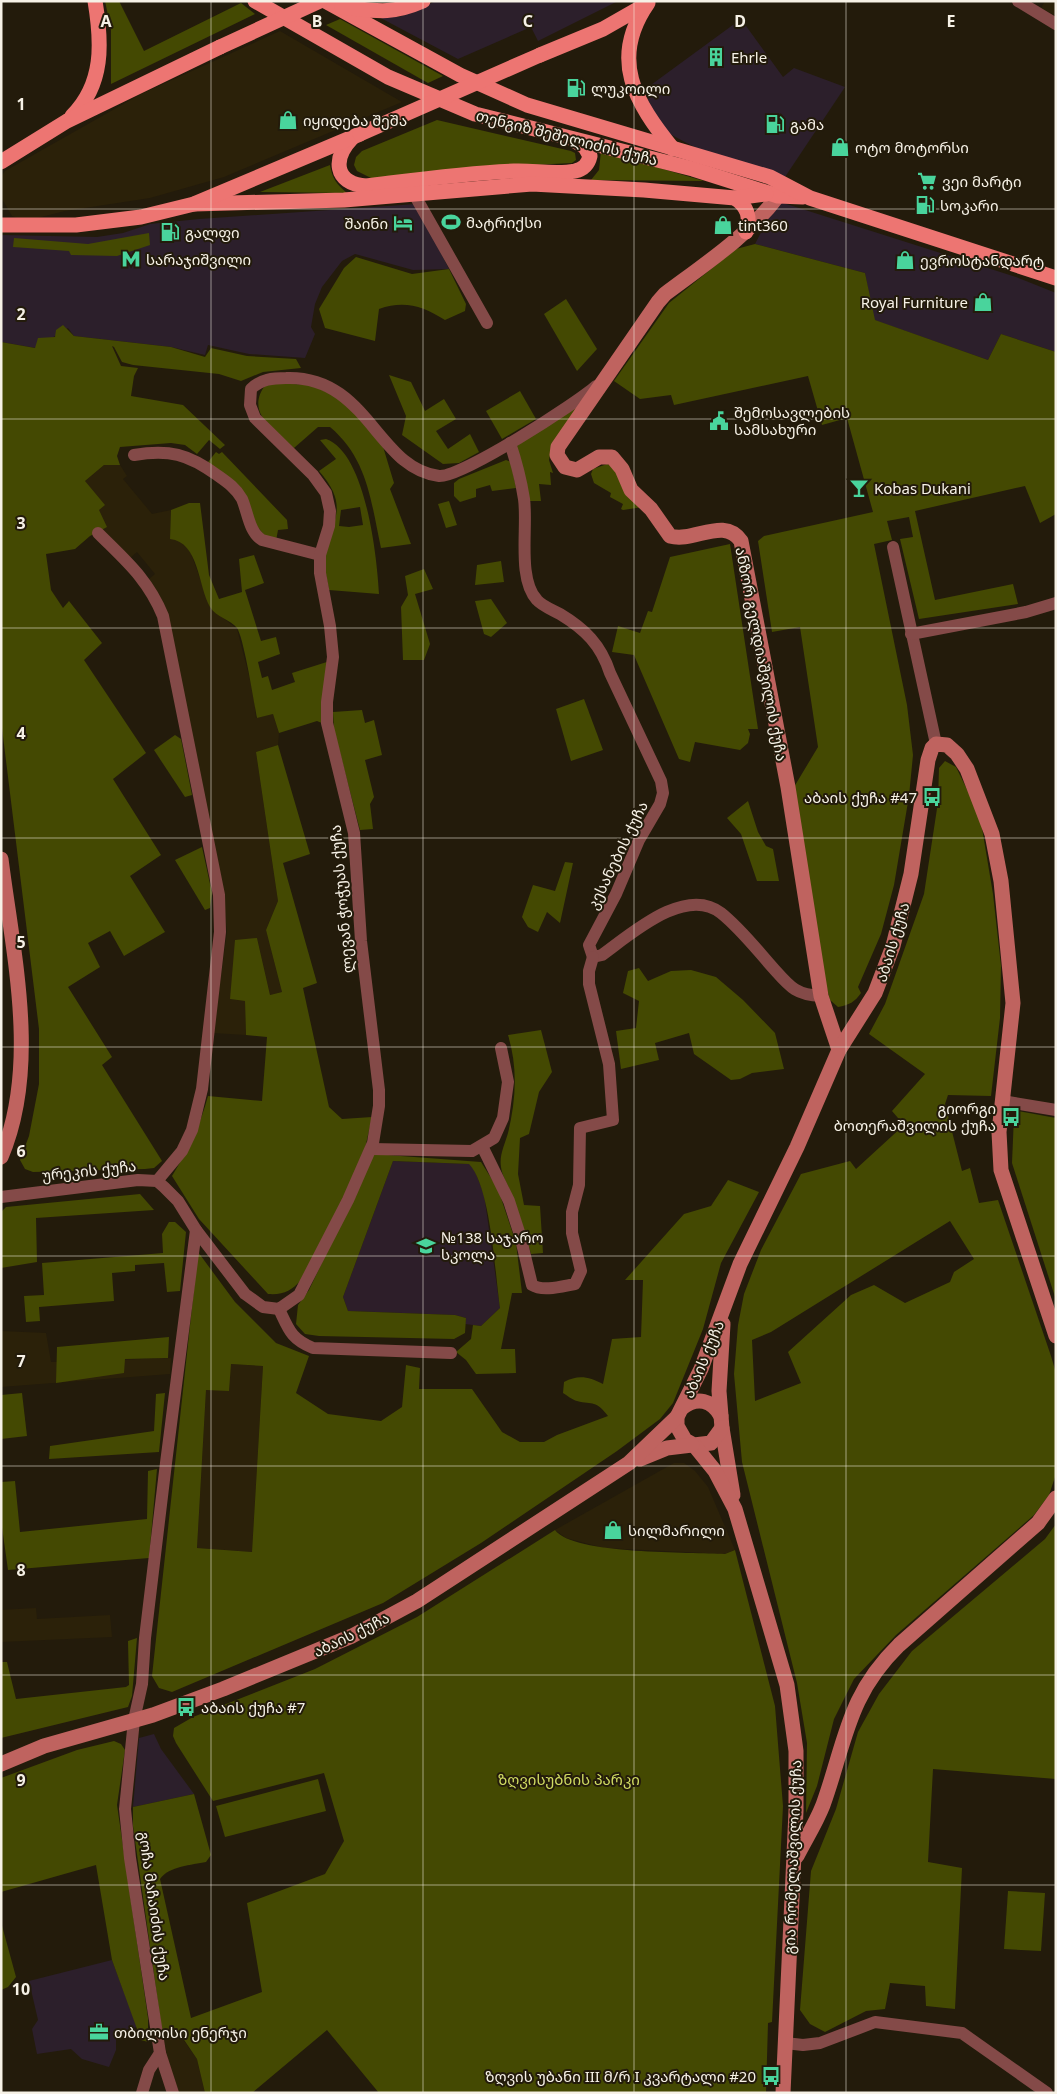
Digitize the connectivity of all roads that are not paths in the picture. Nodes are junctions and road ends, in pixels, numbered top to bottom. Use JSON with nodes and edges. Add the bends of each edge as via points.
{"nodes":[{"id":1,"x":95,"y":1,"type":"edge"},
{"id":2,"x":256,"y":1,"type":"edge"},
{"id":3,"x":423,"y":1,"type":"edge"},
{"id":4,"x":1018,"y":1,"type":"edge"},
{"id":5,"x":326,"y":2,"type":"edge"},
{"id":6,"x":649,"y":2,"type":"edge"},
{"id":7,"x":1056,"y":24,"type":"edge"},
{"id":8,"x":67,"y":121,"type":"junction"},
{"id":9,"x":357,"y":135,"type":"junction"},
{"id":10,"x":572,"y":138,"type":"junction"},
{"id":11,"x":673,"y":149,"type":"junction"},
{"id":12,"x":1,"y":162,"type":"edge"},
{"id":13,"x":414,"y":194,"type":"junction"},
{"id":14,"x":775,"y":195,"type":"junction"},
{"id":15,"x":735,"y":198,"type":"junction"},
{"id":16,"x":810,"y":198,"type":"junction"},
{"id":17,"x":194,"y":204,"type":"junction"},
{"id":18,"x":3,"y":222,"type":"edge"},
{"id":19,"x":746,"y":232,"type":"junction"},
{"id":20,"x":1056,"y":278,"type":"edge"},
{"id":21,"x":486,"y":322,"type":"dead end"},
{"id":22,"x":601,"y":382,"type":"junction"},
{"id":23,"x":510,"y":443,"type":"junction"},
{"id":24,"x":134,"y":455,"type":"dead end"},
{"id":25,"x":98,"y":533,"type":"dead end"},
{"id":26,"x":893,"y":547,"type":"dead end"},
{"id":27,"x":320,"y":555,"type":"junction"},
{"id":28,"x":1056,"y":603,"type":"edge"},
{"id":29,"x":911,"y":634,"type":"junction"},
{"id":30,"x":936,"y":744,"type":"junction"},
{"id":31,"x":1,"y":859,"type":"edge"},
{"id":32,"x":593,"y":957,"type":"junction"},
{"id":33,"x":821,"y":996,"type":"junction"},
{"id":34,"x":501,"y":1048,"type":"dead end"},
{"id":35,"x":839,"y":1050,"type":"junction"},
{"id":36,"x":1002,"y":1101,"type":"junction"},
{"id":37,"x":1056,"y":1110,"type":"edge"},
{"id":38,"x":482,"y":1146,"type":"junction"},
{"id":39,"x":372,"y":1149,"type":"junction"},
{"id":40,"x":1,"y":1157,"type":"edge"},
{"id":41,"x":157,"y":1181,"type":"junction"},
{"id":42,"x":1,"y":1196,"type":"edge"},
{"id":43,"x":196,"y":1230,"type":"junction"},
{"id":44,"x":279,"y":1309,"type":"junction"},
{"id":45,"x":723,"y":1310,"type":"junction"},
{"id":46,"x":1056,"y":1336,"type":"edge"},
{"id":47,"x":451,"y":1353,"type":"dead end"},
{"id":48,"x":680,"y":1413,"type":"junction"},
{"id":49,"x":722,"y":1422,"type":"junction"},
{"id":50,"x":693,"y":1445,"type":"junction"},
{"id":51,"x":629,"y":1463,"type":"junction"},
{"id":52,"x":1056,"y":1498,"type":"edge"},
{"id":53,"x":735,"y":1509,"type":"junction"},
{"id":54,"x":134,"y":1720,"type":"junction"},
{"id":55,"x":44,"y":1746,"type":"junction"},
{"id":56,"x":1,"y":1753,"type":"edge"},
{"id":57,"x":1,"y":1764,"type":"edge"},
{"id":58,"x":794,"y":1862,"type":"junction"},
{"id":59,"x":784,"y":2043,"type":"junction"},
{"id":60,"x":160,"y":2053,"type":"junction"},
{"id":61,"x":142,"y":2093,"type":"edge"},
{"id":62,"x":173,"y":2093,"type":"edge"},
{"id":63,"x":783,"y":2093,"type":"edge"},
{"id":64,"x":1047,"y":2093,"type":"edge"}],
"edges":[{"from":1,"to":8,"type":"main road","via":[[100,62],[88,96]]},
{"from":2,"to":10,"type":"main road","name":"თენგიზ შეშელიძის ქუჩა","via":[[407,87],[494,120]]},
{"from":3,"to":5,"type":"main road","via":[[387,12]]},
{"from":4,"to":7,"type":"street"},
{"from":5,"to":8,"type":"main road","bridge":true,"via":[[220,47]]},
{"from":5,"to":11,"type":"main road","name":"თენგიზ შეშელიძის ქუჩა","via":[[493,90],[548,112]]},
{"from":6,"to":9,"type":"main road","bridge":true,"via":[[603,28]]},
{"from":6,"to":11,"type":"main road","via":[[631,35],[628,50],[631,80],[644,110]]},
{"from":8,"to":12,"type":"main road"},
{"from":9,"to":10,"type":"main road","via":[[338,157],[339,169],[353,184],[366,186],[476,173],[577,170],[586,165],[590,156]]},
{"from":9,"to":17,"type":"main road"},
{"from":10,"to":14,"type":"main road","name":"თენგიზ შეშელიძის ქუჩა","via":[[693,169]]},
{"from":11,"to":16,"type":"main road","name":"თენგიზ შეშელიძის ქუჩა","via":[[770,177]]},
{"from":13,"to":15,"type":"main road","via":[[532,184]]},
{"from":13,"to":17,"type":"main road","via":[[344,200]]},
{"from":13,"to":21,"type":"street"},
{"from":14,"to":15,"type":"main road"},
{"from":14,"to":16,"type":"main road","name":"თენგიზ შეშელიძის ქუჩა"},
{"from":14,"to":19,"type":"street","name":"ანზორ გელდიაშვილის ქუჩა","via":[[761,219]]},
{"from":15,"to":19,"type":"main road","via":[[747,210],[749,224]]},
{"from":16,"to":20,"type":"main road","name":"თენგიზ შეშელიძის ქუჩა"},
{"from":17,"to":18,"type":"main road","via":[[102,223],[57,226]]},
{"from":19,"to":22,"type":"street","name":"ანზორ გელდიაშვილის ქუჩა","via":[[665,294]]},
{"from":22,"to":23,"type":"street","name":"ლევან ჭოჭუას ქუჩა","via":[[580,400]]},
{"from":22,"to":33,"type":"street","name":"ანზორ გელდიაშვილის ქუჩა","via":[[558,447],[557,455],[564,467],[577,470],[599,457],[612,456],[631,490],[651,508],[670,536],[677,539],[723,529],[735,532],[741,541],[786,779]]},
{"from":23,"to":27,"type":"street","name":"ლევან ჭოჭუას ქუჩა","via":[[441,476],[420,471],[398,454],[353,403],[335,389],[315,380],[297,377],[273,378],[256,385],[250,395],[255,418],[313,475],[326,493],[329,526]]},
{"from":23,"to":32,"type":"street","name":"კესანების ქუჩა","via":[[524,500],[526,573],[530,586],[537,600],[576,623],[594,640],[604,655],[661,781],[663,794],[660,804],[639,840],[589,945]]},
{"from":24,"to":27,"type":"street","via":[[155,451],[197,461],[233,486],[256,536]]},
{"from":25,"to":41,"type":"street","via":[[146,582],[163,616],[219,895],[220,932],[202,1089],[192,1130],[182,1151]]},
{"from":26,"to":29,"type":"street"},
{"from":27,"to":39,"type":"street","name":"ლევან ჭოჭუას ქუჩა","via":[[333,657],[327,723],[354,832],[361,941],[379,1090]]},
{"from":28,"to":29,"type":"street","via":[[1026,612]]},
{"from":29,"to":30,"type":"street"},
{"from":30,"to":35,"type":"street","name":"აბაის ქუჩა","via":[[928,760],[911,874],[893,946],[875,993]]},
{"from":30,"to":36,"type":"street","via":[[947,745],[958,754],[974,783],[992,834],[1001,881],[1013,1003]]},
{"from":31,"to":40,"type":"street","via":[[23,1035],[20,1093],[10,1136]]},
{"from":32,"to":33,"type":"street","via":[[602,955],[665,912],[686,905],[705,906],[719,912],[733,925],[790,988],[803,995]]},
{"from":32,"to":38,"type":"street","name":"კესანების ქუჩა","via":[[590,984],[609,1064],[613,1120],[580,1128],[579,1185],[572,1212],[572,1233],[580,1270],[575,1284],[547,1288],[532,1286],[514,1218]]},
{"from":33,"to":35,"type":"street","name":"ანზორ გელდიაშვილის ქუჩა"},
{"from":34,"to":38,"type":"street","via":[[508,1082],[504,1118],[494,1138]]},
{"from":35,"to":45,"type":"street","name":"აბაის ქუჩა","via":[[797,1148],[743,1257]]},
{"from":36,"to":37,"type":"street"},
{"from":36,"to":46,"type":"street","via":[[999,1132],[1001,1170]]},
{"from":38,"to":39,"type":"street","via":[[459,1152]]},
{"from":39,"to":44,"type":"street","name":"ლევან ჭოჭუას ქუჩა","via":[[308,1281],[299,1295]]},
{"from":41,"to":42,"type":"street","name":"ურეკის ქუჩა","via":[[138,1180]]},
{"from":41,"to":43,"type":"street","name":"ურეკის ქუჩა","via":[[178,1201]]},
{"from":43,"to":44,"type":"street","name":"ურეკის ქუჩა","via":[[245,1294],[262,1307]]},
{"from":43,"to":54,"type":"street","name":"გოჩა მაჩაიძის ქუჩა","via":[[142,1684]]},
{"from":44,"to":47,"type":"street","via":[[292,1335],[300,1343],[313,1348]]},
{"from":45,"to":48,"type":"street","name":"აბაის ქუჩა"},
{"from":45,"to":49,"type":"street","name":"აბაის ქუჩა","via":[[719,1391]]},
{"from":48,"to":49,"type":"street","via":[[689,1403],[704,1401],[712,1404]]},
{"from":48,"to":50,"type":"street","via":[[679,1434]]},
{"from":48,"to":51,"type":"street","name":"აბაის ქუჩა"},
{"from":49,"to":50,"type":"street","via":[[711,1443]]},
{"from":49,"to":53,"type":"street","name":"გია რომელაშვილის ქუჩა"},
{"from":50,"to":51,"type":"street","name":"აბაის ქუჩა","via":[[666,1448]]},
{"from":50,"to":53,"type":"street","name":"გია რომელაშვილის ქუჩა","via":[[716,1471]]},
{"from":51,"to":54,"type":"street","name":"აბაის ქუჩა","via":[[418,1601],[360,1632],[240,1683]]},
{"from":52,"to":58,"type":"street","via":[[1038,1523],[899,1645],[866,1683],[846,1726],[822,1806]]},
{"from":53,"to":58,"type":"street","name":"გია რომელაშვილის ქუჩა","via":[[787,1685],[796,1751]]},
{"from":54,"to":55,"type":"street","name":"აბაის ქუჩა"},
{"from":54,"to":60,"type":"street","name":"გოჩა მაჩაიძის ქუჩა","via":[[126,1809],[130,1858]]},
{"from":55,"to":56,"type":"street","name":"აბაის ქუჩა"},
{"from":55,"to":57,"type":"street","name":"აბაის ქუჩა"},
{"from":58,"to":59,"type":"street","name":"გია რომელაშვილის ქუჩა"},
{"from":59,"to":63,"type":"street","name":"გია რომელაშვილის ქუჩა"},
{"from":59,"to":64,"type":"street","via":[[820,2043],[875,2022],[962,2033]]},
{"from":60,"to":61,"type":"street","via":[[149,2070]]},
{"from":60,"to":62,"type":"street","name":"გოჩა მაჩაიძის ქუჩა"}]}
